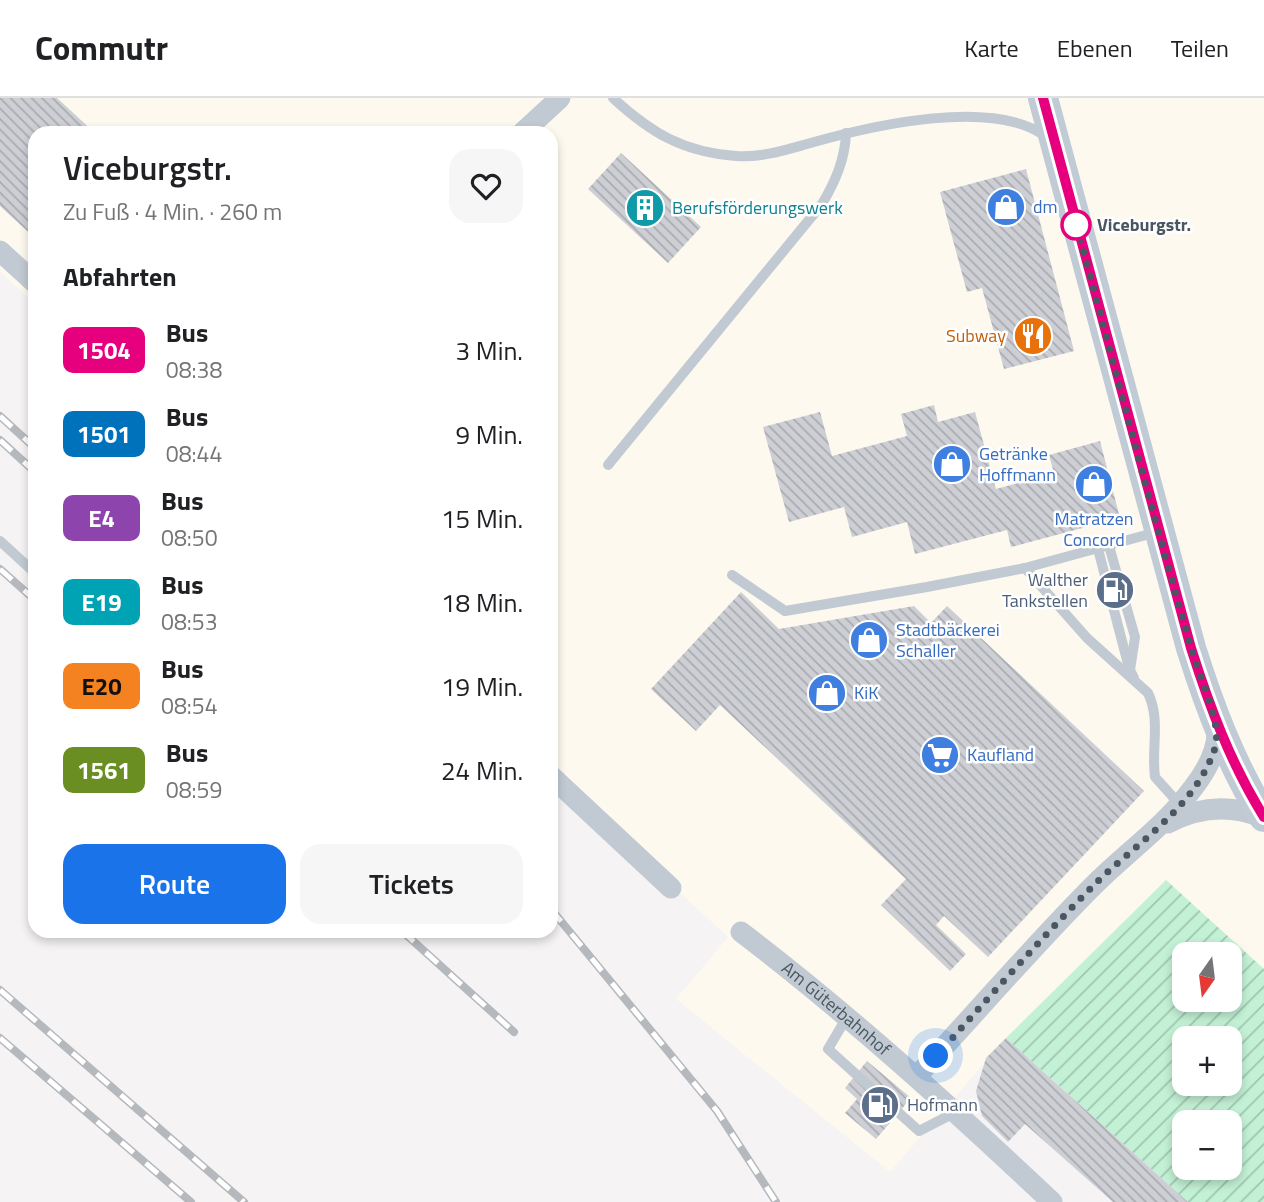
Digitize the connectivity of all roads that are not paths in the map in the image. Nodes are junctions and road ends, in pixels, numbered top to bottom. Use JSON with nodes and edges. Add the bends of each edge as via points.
{"nodes":[{"id":1,"x":561,"y":98,"type":"edge"},
{"id":2,"x":613,"y":98,"type":"edge"},
{"id":3,"x":1043,"y":98,"type":"edge"},
{"id":4,"x":530,"y":126,"type":"edge"},
{"id":5,"x":846,"y":133,"type":"junction"},
{"id":6,"x":1059,"y":158,"type":"junction"},
{"id":7,"x":0,"y":251,"type":"edge"},
{"id":8,"x":28,"y":277,"type":"edge"},
{"id":9,"x":608,"y":465,"type":"dead end"},
{"id":10,"x":1160,"y":531,"type":"junction"},
{"id":11,"x":0,"y":541,"type":"edge"},
{"id":12,"x":1103,"y":547,"type":"junction"},
{"id":13,"x":28,"y":567,"type":"edge"},
{"id":14,"x":1025,"y":568,"type":"junction"},
{"id":15,"x":732,"y":575,"type":"dead end"},
{"id":16,"x":1137,"y":681,"type":"junction"},
{"id":17,"x":1217,"y":726,"type":"junction"},
{"id":18,"x":558,"y":783,"type":"edge"},
{"id":19,"x":1184,"y":809,"type":"junction"},
{"id":20,"x":1264,"y":818,"type":"edge"},
{"id":21,"x":671,"y":888,"type":"dead end"},
{"id":22,"x":741,"y":932,"type":"dead end"},
{"id":23,"x":847,"y":1017,"type":"junction"},
{"id":24,"x":917,"y":1076,"type":"junction"},
{"id":25,"x":956,"y":1112,"type":"junction"},
{"id":26,"x":1041,"y":1197,"type":"edge"}],
"edges":[{"from":1,"to":4,"type":"street"},
{"from":2,"to":5,"type":"lane","via":[[643,125],[712,153],[768,154]]},
{"from":3,"to":6,"type":"main road"},
{"from":5,"to":6,"type":"lane","via":[[950,111],[986,111],[1017,118],[1042,133]]},
{"from":5,"to":9,"type":"lane","via":[[843,158],[822,204]]},
{"from":6,"to":10,"type":"main road"},
{"from":7,"to":8,"type":"street"},
{"from":10,"to":12,"type":"lane"},
{"from":10,"to":17,"type":"main road"},
{"from":11,"to":13,"type":"lane"},
{"from":12,"to":14,"type":"lane"},
{"from":12,"to":16,"type":"lane","via":[[1135,637],[1130,670]]},
{"from":14,"to":15,"type":"lane","via":[[785,611]]},
{"from":14,"to":16,"type":"lane","via":[[1087,638]]},
{"from":16,"to":19,"type":"lane","via":[[1154,710],[1155,777]]},
{"from":17,"to":19,"type":"street","via":[[1212,757]]},
{"from":17,"to":20,"type":"main road"},
{"from":18,"to":21,"type":"street"},
{"from":19,"to":20,"type":"street","via":[[1231,809]]},
{"from":19,"to":24,"type":"street","via":[[1094,885]]},
{"from":22,"to":23,"type":"street","name":"Am Güterbahnhof"},
{"from":23,"to":24,"type":"street","name":"Am Güterbahnhof"},
{"from":23,"to":25,"type":"lane","via":[[828,1049],[919,1131]]},
{"from":24,"to":25,"type":"street","name":"Am Güterbahnhof"},
{"from":25,"to":26,"type":"street","name":"Am Güterbahnhof"}]}
